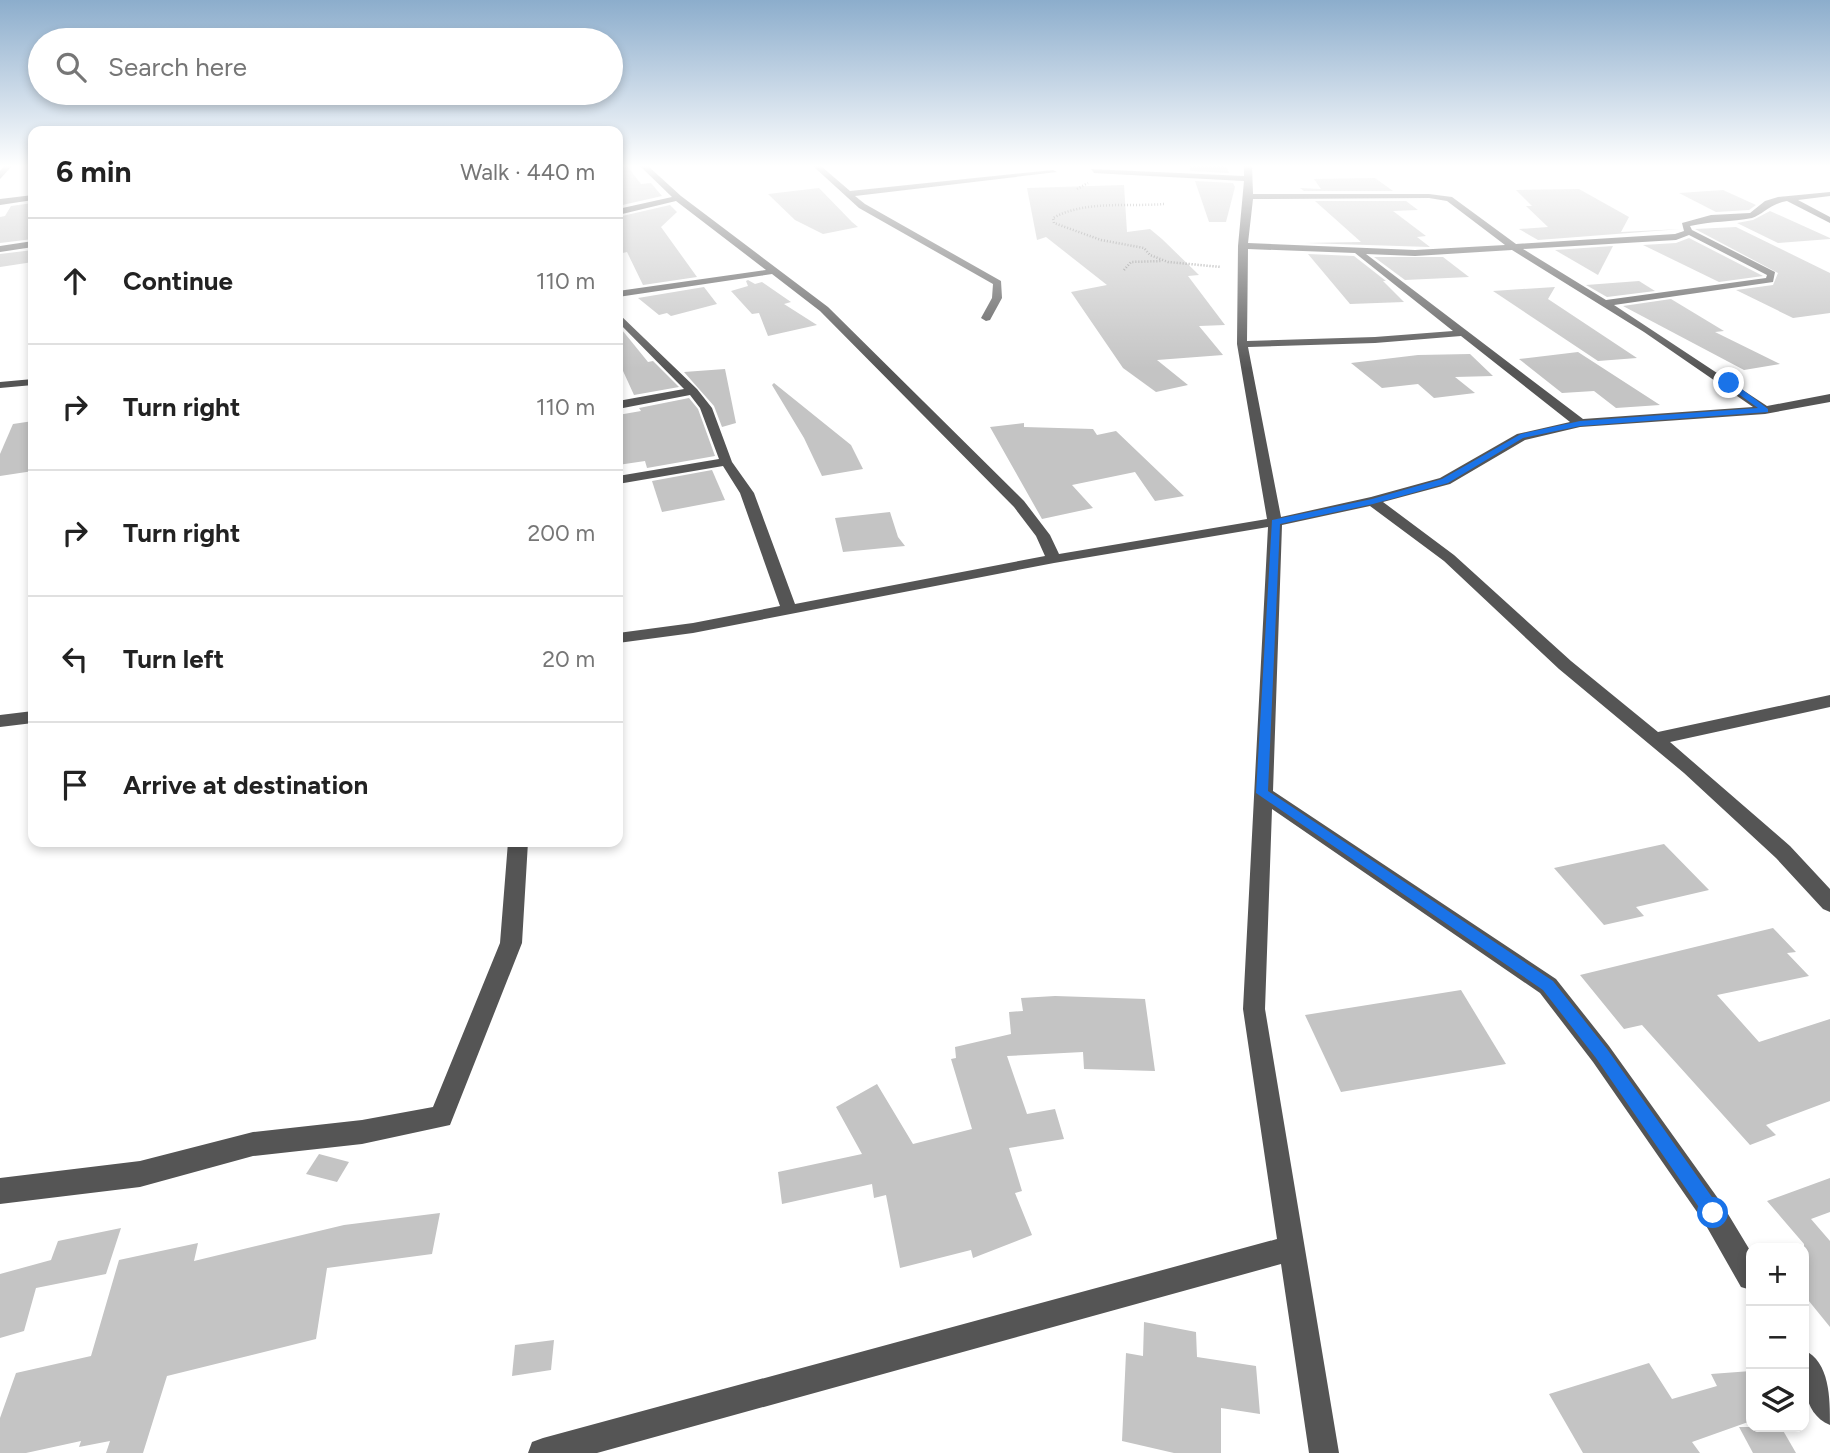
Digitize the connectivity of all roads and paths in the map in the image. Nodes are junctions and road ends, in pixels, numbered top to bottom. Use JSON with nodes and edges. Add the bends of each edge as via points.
{"nodes":[{"id":1,"x":726,"y":234,"type":"edge"},
{"id":2,"x":909,"y":234,"type":"edge"},
{"id":3,"x":1084,"y":234,"type":"edge"},
{"id":4,"x":1244,"y":234,"type":"edge"},
{"id":5,"x":1495,"y":234,"type":"edge"},
{"id":6,"x":1684,"y":234,"type":"edge"},
{"id":7,"x":1693,"y":234,"type":"edge"},
{"id":8,"x":28,"y":245,"type":"edge"},
{"id":9,"x":1243,"y":246,"type":"junction"},
{"id":10,"x":1515,"y":248,"type":"junction"},
{"id":11,"x":0,"y":249,"type":"edge"},
{"id":12,"x":1359,"y":253,"type":"junction"},
{"id":13,"x":1163,"y":261,"type":"junction"},
{"id":14,"x":1221,"y":267,"type":"dead end"},
{"id":15,"x":1124,"y":270,"type":"dead end"},
{"id":16,"x":776,"y":271,"type":"junction"},
{"id":17,"x":623,"y":292,"type":"edge"},
{"id":18,"x":1603,"y":303,"type":"junction"},
{"id":19,"x":986,"y":318,"type":"dead end"},
{"id":20,"x":623,"y":321,"type":"edge"},
{"id":21,"x":1463,"y":333,"type":"junction"},
{"id":22,"x":1242,"y":344,"type":"junction"},
{"id":23,"x":28,"y":382,"type":"edge"},
{"id":24,"x":0,"y":385,"type":"edge"},
{"id":25,"x":694,"y":391,"type":"junction"},
{"id":26,"x":1830,"y":398,"type":"edge"},
{"id":27,"x":623,"y":404,"type":"edge"},
{"id":28,"x":1765,"y":410,"type":"junction"},
{"id":29,"x":1580,"y":423,"type":"junction"},
{"id":30,"x":726,"y":462,"type":"junction"},
{"id":31,"x":623,"y":479,"type":"edge"},
{"id":32,"x":1373,"y":501,"type":"junction"},
{"id":33,"x":1275,"y":522,"type":"junction"},
{"id":34,"x":1054,"y":559,"type":"junction"},
{"id":35,"x":789,"y":609,"type":"junction"},
{"id":36,"x":623,"y":637,"type":"edge"},
{"id":37,"x":1830,"y":701,"type":"edge"},
{"id":38,"x":28,"y":718,"type":"edge"},
{"id":39,"x":0,"y":721,"type":"edge"},
{"id":40,"x":1656,"y":739,"type":"junction"},
{"id":41,"x":1262,"y":793,"type":"junction"},
{"id":42,"x":518,"y":847,"type":"edge"},
{"id":43,"x":1830,"y":903,"type":"edge"},
{"id":44,"x":0,"y":1191,"type":"edge"},
{"id":45,"x":1292,"y":1248,"type":"junction"},
{"id":46,"x":1746,"y":1269,"type":"edge"},
{"id":47,"x":1807,"y":1369,"type":"edge"},
{"id":48,"x":1830,"y":1410,"type":"edge"},
{"id":49,"x":543,"y":1453,"type":"edge"},
{"id":50,"x":1324,"y":1453,"type":"edge"}],
"edges":[{"from":1,"to":16,"type":"street"},
{"from":2,"to":19,"type":"street","via":[[998,283],[997,298]]},
{"from":3,"to":13,"type":"path","via":[[1144,248]]},
{"from":4,"to":9,"type":"street"},
{"from":5,"to":10,"type":"street"},
{"from":6,"to":10,"type":"street"},
{"from":7,"to":18,"type":"street","via":[[1772,274],[1770,280]]},
{"from":8,"to":11,"type":"street"},
{"from":9,"to":12,"type":"street"},
{"from":9,"to":22,"type":"street"},
{"from":10,"to":12,"type":"street"},
{"from":10,"to":18,"type":"street"},
{"from":12,"to":21,"type":"street"},
{"from":13,"to":14,"type":"path"},
{"from":13,"to":15,"type":"path","via":[[1131,262]]},
{"from":16,"to":17,"type":"street"},
{"from":16,"to":34,"type":"street","via":[[838,322],[1000,484],[1035,523]]},
{"from":18,"to":28,"type":"street"},
{"from":20,"to":25,"type":"street"},
{"from":21,"to":22,"type":"street"},
{"from":21,"to":29,"type":"street"},
{"from":22,"to":33,"type":"street"},
{"from":23,"to":24,"type":"street"},
{"from":25,"to":27,"type":"street"},
{"from":25,"to":30,"type":"street","via":[[706,408]]},
{"from":26,"to":28,"type":"street"},
{"from":28,"to":29,"type":"street"},
{"from":29,"to":32,"type":"street","via":[[1521,437],[1445,481]]},
{"from":30,"to":31,"type":"street"},
{"from":30,"to":35,"type":"street","via":[[747,493]]},
{"from":32,"to":33,"type":"street"},
{"from":32,"to":40,"type":"street","via":[[1449,558],[1565,665]]},
{"from":33,"to":34,"type":"street"},
{"from":33,"to":41,"type":"street"},
{"from":34,"to":35,"type":"street"},
{"from":35,"to":36,"type":"street"},
{"from":37,"to":40,"type":"street"},
{"from":38,"to":39,"type":"street"},
{"from":40,"to":43,"type":"street","via":[[1783,852]]},
{"from":41,"to":45,"type":"street","via":[[1254,1009]]},
{"from":41,"to":46,"type":"street","via":[[1548,986],[1713,1213]]},
{"from":42,"to":44,"type":"street","via":[[511,943],[441,1117],[362,1132],[253,1144],[140,1174]]},
{"from":45,"to":49,"type":"street"},
{"from":45,"to":50,"type":"street"},
{"from":47,"to":48,"type":"street"}]}
